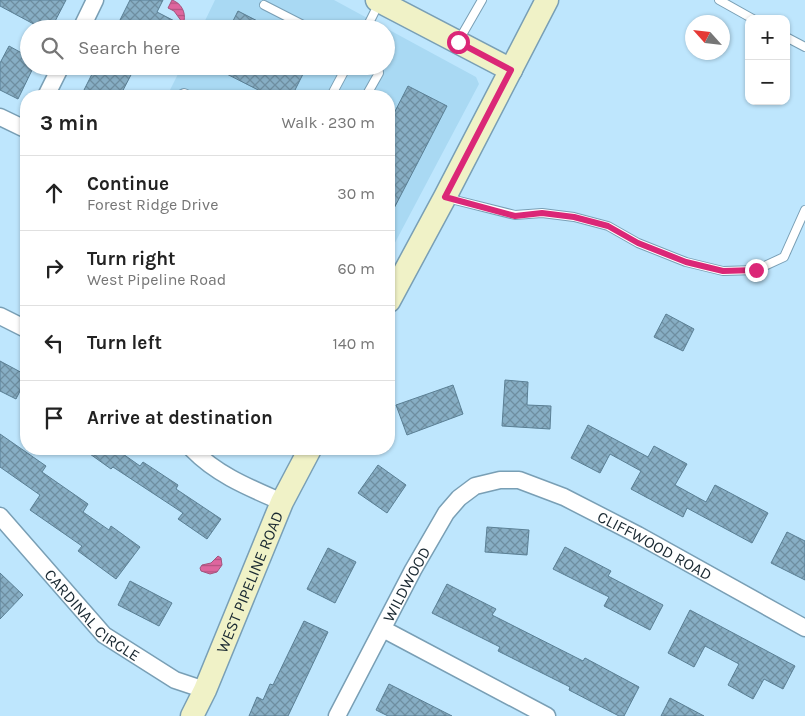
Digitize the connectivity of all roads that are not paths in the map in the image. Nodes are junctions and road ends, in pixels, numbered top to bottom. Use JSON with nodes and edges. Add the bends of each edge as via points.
{"nodes":[{"id":1,"x":95,"y":0,"type":"edge"},
{"id":2,"x":482,"y":0,"type":"edge"},
{"id":3,"x":547,"y":0,"type":"edge"},
{"id":4,"x":719,"y":0,"type":"edge"},
{"id":5,"x":378,"y":1,"type":"edge"},
{"id":6,"x":264,"y":5,"type":"dead end"},
{"id":7,"x":746,"y":15,"type":"edge"},
{"id":8,"x":85,"y":20,"type":"edge"},
{"id":9,"x":293,"y":20,"type":"edge"},
{"id":10,"x":370,"y":20,"type":"edge"},
{"id":11,"x":790,"y":39,"type":"edge"},
{"id":12,"x":458,"y":42,"type":"junction"},
{"id":13,"x":805,"y":47,"type":"edge"},
{"id":14,"x":511,"y":70,"type":"junction"},
{"id":15,"x":56,"y":75,"type":"edge"},
{"id":16,"x":342,"y":75,"type":"edge"},
{"id":17,"x":378,"y":75,"type":"edge"},
{"id":18,"x":49,"y":90,"type":"edge"},
{"id":19,"x":334,"y":90,"type":"edge"},
{"id":20,"x":369,"y":90,"type":"edge"},
{"id":21,"x":0,"y":117,"type":"edge"},
{"id":22,"x":20,"y":127,"type":"edge"},
{"id":23,"x":445,"y":197,"type":"junction"},
{"id":24,"x":805,"y":210,"type":"edge"},
{"id":25,"x":395,"y":289,"type":"edge"},
{"id":26,"x":0,"y":316,"type":"edge"},
{"id":27,"x":20,"y":326,"type":"edge"},
{"id":28,"x":198,"y":455,"type":"edge"},
{"id":29,"x":307,"y":455,"type":"edge"},
{"id":30,"x":500,"y":480,"type":"joint"},
{"id":31,"x":282,"y":502,"type":"junction"},
{"id":32,"x":0,"y":516,"type":"edge"},
{"id":33,"x":805,"y":628,"type":"edge"},
{"id":34,"x":382,"y":629,"type":"junction"},
{"id":35,"x":205,"y":690,"type":"junction"},
{"id":36,"x":192,"y":716,"type":"edge"},
{"id":37,"x":337,"y":716,"type":"edge"},
{"id":38,"x":547,"y":716,"type":"edge"}],
"edges":[{"from":1,"to":8,"type":"street"},
{"from":2,"to":12,"type":"lane"},
{"from":3,"to":14,"type":"main road"},
{"from":4,"to":7,"type":"lane"},
{"from":5,"to":10,"type":"lane"},
{"from":5,"to":12,"type":"main road"},
{"from":6,"to":9,"type":"lane"},
{"from":11,"to":13,"type":"lane"},
{"from":12,"to":14,"type":"main road"},
{"from":14,"to":23,"type":"main road"},
{"from":15,"to":18,"type":"street"},
{"from":16,"to":19,"type":"lane"},
{"from":17,"to":20,"type":"lane"},
{"from":21,"to":22,"type":"street"},
{"from":23,"to":24,"type":"lane","via":[[515,216],[542,213],[608,226],[638,243],[686,262],[723,271],[756,270],[784,257]]},
{"from":23,"to":25,"type":"main road"},
{"from":26,"to":27,"type":"street"},
{"from":28,"to":31,"type":"street","via":[[231,480]]},
{"from":29,"to":31,"type":"main road","name":"WEST PIPELINE ROAD"},
{"from":30,"to":33,"type":"street","name":"CLIFFWOOD ROAD","via":[[519,480],[564,497]]},
{"from":30,"to":34,"type":"street","name":"WILDWOOD","via":[[475,486],[446,513]]},
{"from":31,"to":35,"type":"main road","name":"WEST PIPELINE ROAD"},
{"from":32,"to":35,"type":"street","name":"CARDINAL CIRCLE","via":[[104,635],[175,680]]},
{"from":34,"to":37,"type":"street","name":"WILDWOOD"},
{"from":34,"to":38,"type":"street"},
{"from":35,"to":36,"type":"main road","name":"WEST PIPELINE ROAD"}]}
